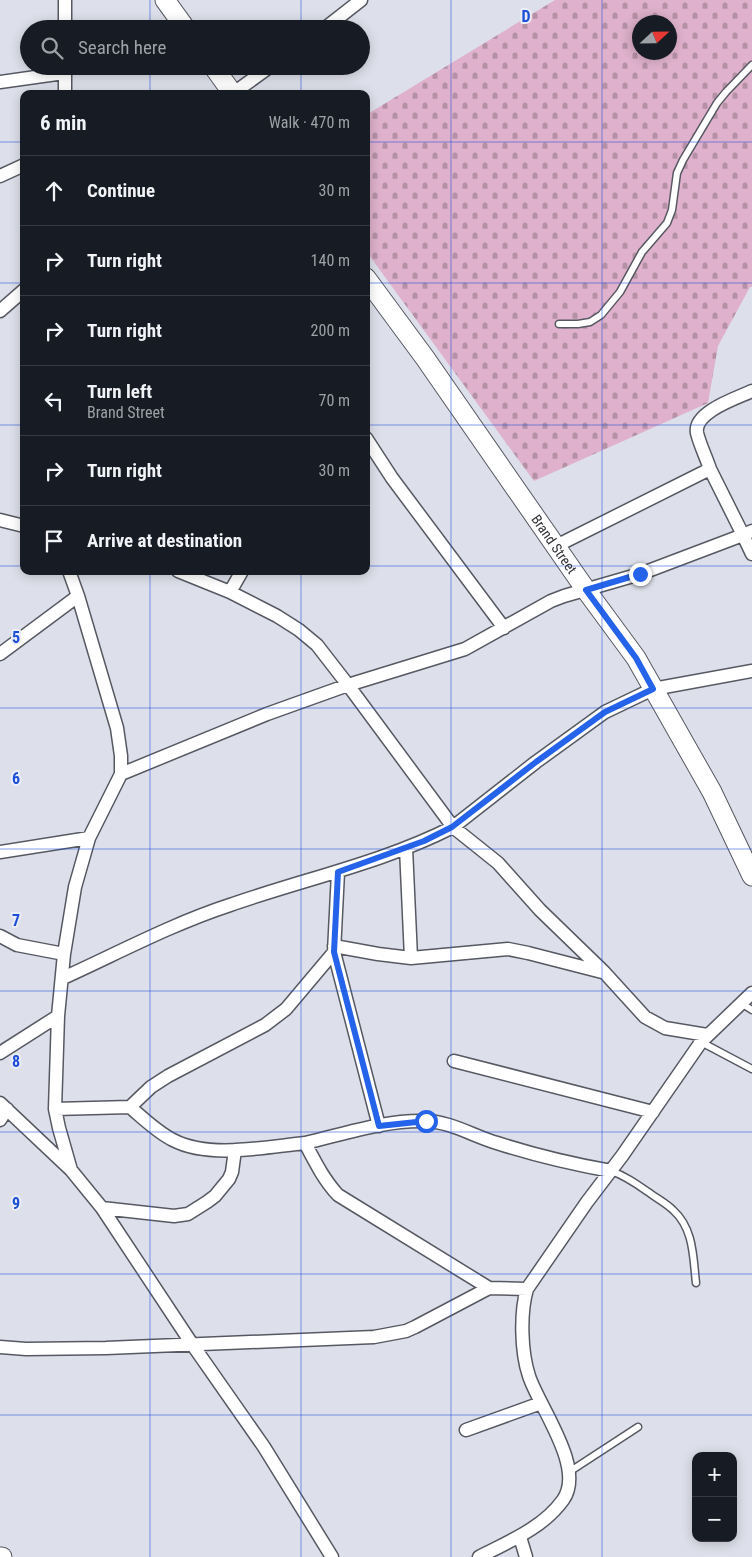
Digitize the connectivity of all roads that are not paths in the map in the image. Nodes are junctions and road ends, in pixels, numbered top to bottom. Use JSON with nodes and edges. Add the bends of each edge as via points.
{"nodes":[{"id":1,"x":65,"y":0,"type":"edge"},
{"id":2,"x":165,"y":0,"type":"edge"},
{"id":3,"x":361,"y":0,"type":"edge"},
{"id":4,"x":65,"y":20,"type":"edge"},
{"id":5,"x":179,"y":20,"type":"edge"},
{"id":6,"x":335,"y":20,"type":"edge"},
{"id":7,"x":752,"y":65,"type":"edge"},
{"id":8,"x":37,"y":75,"type":"edge"},
{"id":9,"x":64,"y":75,"type":"edge"},
{"id":10,"x":219,"y":75,"type":"edge"},
{"id":11,"x":258,"y":75,"type":"edge"},
{"id":12,"x":0,"y":82,"type":"edge"},
{"id":13,"x":65,"y":90,"type":"edge"},
{"id":14,"x":229,"y":90,"type":"edge"},
{"id":15,"x":238,"y":90,"type":"edge"},
{"id":16,"x":20,"y":167,"type":"edge"},
{"id":17,"x":0,"y":176,"type":"edge"},
{"id":18,"x":370,"y":283,"type":"edge"},
{"id":19,"x":20,"y":294,"type":"edge"},
{"id":20,"x":0,"y":311,"type":"edge"},
{"id":21,"x":559,"y":324,"type":"dead end"},
{"id":22,"x":752,"y":391,"type":"edge"},
{"id":23,"x":370,"y":444,"type":"edge"},
{"id":24,"x":710,"y":469,"type":"junction"},
{"id":25,"x":3,"y":522,"type":"edge"},
{"id":26,"x":20,"y":525,"type":"edge"},
{"id":27,"x":747,"y":533,"type":"edge"},
{"id":28,"x":556,"y":546,"type":"junction"},
{"id":29,"x":752,"y":554,"type":"edge"},
{"id":30,"x":70,"y":575,"type":"edge"},
{"id":31,"x":188,"y":575,"type":"edge"},
{"id":32,"x":240,"y":575,"type":"edge"},
{"id":33,"x":586,"y":590,"type":"junction"},
{"id":34,"x":230,"y":592,"type":"junction"},
{"id":35,"x":78,"y":596,"type":"junction"},
{"id":36,"x":504,"y":628,"type":"junction"},
{"id":37,"x":0,"y":654,"type":"edge"},
{"id":38,"x":752,"y":671,"type":"edge"},
{"id":39,"x":348,"y":685,"type":"junction"},
{"id":40,"x":653,"y":689,"type":"junction"},
{"id":41,"x":121,"y":774,"type":"junction"},
{"id":42,"x":452,"y":827,"type":"junction"},
{"id":43,"x":89,"y":838,"type":"junction"},
{"id":44,"x":406,"y":848,"type":"junction"},
{"id":45,"x":0,"y":852,"type":"edge"},
{"id":46,"x":338,"y":872,"type":"junction"},
{"id":47,"x":752,"y":876,"type":"edge"},
{"id":48,"x":0,"y":936,"type":"edge"},
{"id":49,"x":334,"y":949,"type":"junction"},
{"id":50,"x":64,"y":954,"type":"junction"},
{"id":51,"x":411,"y":958,"type":"junction"},
{"id":52,"x":604,"y":972,"type":"junction"},
{"id":53,"x":63,"y":978,"type":"junction"},
{"id":54,"x":752,"y":993,"type":"edge"},
{"id":55,"x":747,"y":1006,"type":"edge"},
{"id":56,"x":58,"y":1016,"type":"junction"},
{"id":57,"x":704,"y":1038,"type":"junction"},
{"id":58,"x":0,"y":1053,"type":"edge"},
{"id":59,"x":454,"y":1061,"type":"dead end"},
{"id":60,"x":752,"y":1069,"type":"edge"},
{"id":61,"x":4,"y":1106,"type":"edge"},
{"id":62,"x":130,"y":1108,"type":"junction"},
{"id":63,"x":56,"y":1109,"type":"junction"},
{"id":64,"x":653,"y":1112,"type":"junction"},
{"id":65,"x":0,"y":1120,"type":"edge"},
{"id":66,"x":379,"y":1126,"type":"junction"},
{"id":67,"x":305,"y":1143,"type":"junction"},
{"id":68,"x":235,"y":1150,"type":"junction"},
{"id":69,"x":71,"y":1170,"type":"junction"},
{"id":70,"x":611,"y":1171,"type":"junction"},
{"id":71,"x":102,"y":1208,"type":"junction"},
{"id":72,"x":696,"y":1283,"type":"dead end"},
{"id":73,"x":489,"y":1288,"type":"junction"},
{"id":74,"x":527,"y":1289,"type":"junction"},
{"id":75,"x":192,"y":1344,"type":"junction"},
{"id":76,"x":0,"y":1347,"type":"edge"},
{"id":77,"x":541,"y":1403,"type":"junction"},
{"id":78,"x":638,"y":1427,"type":"dead end"},
{"id":79,"x":466,"y":1430,"type":"dead end"},
{"id":80,"x":568,"y":1473,"type":"junction"},
{"id":81,"x":520,"y":1536,"type":"junction"},
{"id":82,"x":332,"y":1557,"type":"edge"},
{"id":83,"x":479,"y":1557,"type":"edge"},
{"id":84,"x":526,"y":1557,"type":"edge"}],
"edges":[{"from":1,"to":4,"type":"street"},
{"from":2,"to":5,"type":"street"},
{"from":3,"to":6,"type":"street"},
{"from":7,"to":21,"type":"lane","via":[[718,103],[683,160],[677,173],[667,223],[642,252],[620,292],[601,315],[590,322]]},
{"from":8,"to":12,"type":"street"},
{"from":9,"to":13,"type":"street"},
{"from":10,"to":14,"type":"street"},
{"from":11,"to":15,"type":"street"},
{"from":16,"to":17,"type":"street"},
{"from":18,"to":28,"type":"street","name":"Brand Street"},
{"from":19,"to":20,"type":"street"},
{"from":22,"to":24,"type":"street","via":[[715,408],[697,424]]},
{"from":23,"to":36,"type":"street"},
{"from":24,"to":27,"type":"street"},
{"from":24,"to":28,"type":"street"},
{"from":25,"to":26,"type":"street"},
{"from":27,"to":29,"type":"street"},
{"from":27,"to":33,"type":"street","via":[[640,574]]},
{"from":28,"to":33,"type":"street","name":"Brand Street"},
{"from":30,"to":35,"type":"street"},
{"from":31,"to":34,"type":"street"},
{"from":32,"to":34,"type":"street"},
{"from":33,"to":36,"type":"street","via":[[551,601]]},
{"from":33,"to":40,"type":"street","name":"Brand Street","via":[[636,658]]},
{"from":34,"to":39,"type":"street","via":[[299,630],[317,645]]},
{"from":35,"to":37,"type":"street"},
{"from":35,"to":41,"type":"street","via":[[116,728]]},
{"from":36,"to":39,"type":"street","via":[[465,649]]},
{"from":38,"to":40,"type":"street"},
{"from":39,"to":41,"type":"street","via":[[266,714]]},
{"from":39,"to":42,"type":"street"},
{"from":40,"to":42,"type":"street","via":[[605,712]]},
{"from":40,"to":47,"type":"street","name":"Brand Street","via":[[712,792]]},
{"from":41,"to":43,"type":"street"},
{"from":42,"to":44,"type":"street"},
{"from":42,"to":52,"type":"street","via":[[498,863],[540,910]]},
{"from":43,"to":45,"type":"street"},
{"from":43,"to":50,"type":"street","via":[[75,887]]},
{"from":44,"to":46,"type":"street"},
{"from":44,"to":51,"type":"street"},
{"from":46,"to":49,"type":"street"},
{"from":46,"to":53,"type":"street","via":[[201,914]]},
{"from":48,"to":50,"type":"street","via":[[17,945]]},
{"from":49,"to":51,"type":"street"},
{"from":49,"to":62,"type":"street","via":[[278,1016],[168,1076]]},
{"from":49,"to":66,"type":"street"},
{"from":50,"to":53,"type":"street"},
{"from":51,"to":52,"type":"street","via":[[508,949]]},
{"from":52,"to":57,"type":"street","via":[[645,1017],[665,1028]]},
{"from":53,"to":56,"type":"street"},
{"from":54,"to":55,"type":"street"},
{"from":55,"to":57,"type":"street"},
{"from":56,"to":58,"type":"street"},
{"from":56,"to":63,"type":"street"},
{"from":57,"to":60,"type":"lane"},
{"from":57,"to":64,"type":"street"},
{"from":59,"to":64,"type":"street"},
{"from":61,"to":65,"type":"street"},
{"from":61,"to":69,"type":"street"},
{"from":62,"to":63,"type":"street"},
{"from":62,"to":68,"type":"street","via":[[161,1133],[181,1144],[199,1150]]},
{"from":63,"to":69,"type":"street"},
{"from":64,"to":70,"type":"street"},
{"from":66,"to":67,"type":"street"},
{"from":66,"to":70,"type":"street","via":[[426,1121],[440,1123],[528,1153]]},
{"from":67,"to":68,"type":"street"},
{"from":67,"to":73,"type":"street","via":[[319,1171],[338,1195]]},
{"from":68,"to":71,"type":"street","via":[[229,1179],[215,1196],[188,1214],[174,1216]]},
{"from":69,"to":71,"type":"street"},
{"from":70,"to":72,"type":"lane","via":[[633,1181],[674,1210],[683,1221],[692,1244]]},
{"from":70,"to":74,"type":"street"},
{"from":71,"to":75,"type":"street"},
{"from":73,"to":74,"type":"street"},
{"from":73,"to":75,"type":"street","via":[[415,1327],[391,1334]]},
{"from":74,"to":77,"type":"street","via":[[523,1302],[523,1340],[528,1375]]},
{"from":75,"to":76,"type":"street","via":[[106,1348]]},
{"from":75,"to":82,"type":"street","via":[[264,1447]]},
{"from":77,"to":79,"type":"street"},
{"from":77,"to":80,"type":"street","via":[[563,1450]]},
{"from":78,"to":80,"type":"lane"},
{"from":80,"to":81,"type":"street","via":[[570,1483],[564,1499],[545,1519]]},
{"from":81,"to":83,"type":"street"},
{"from":81,"to":84,"type":"street"}]}
